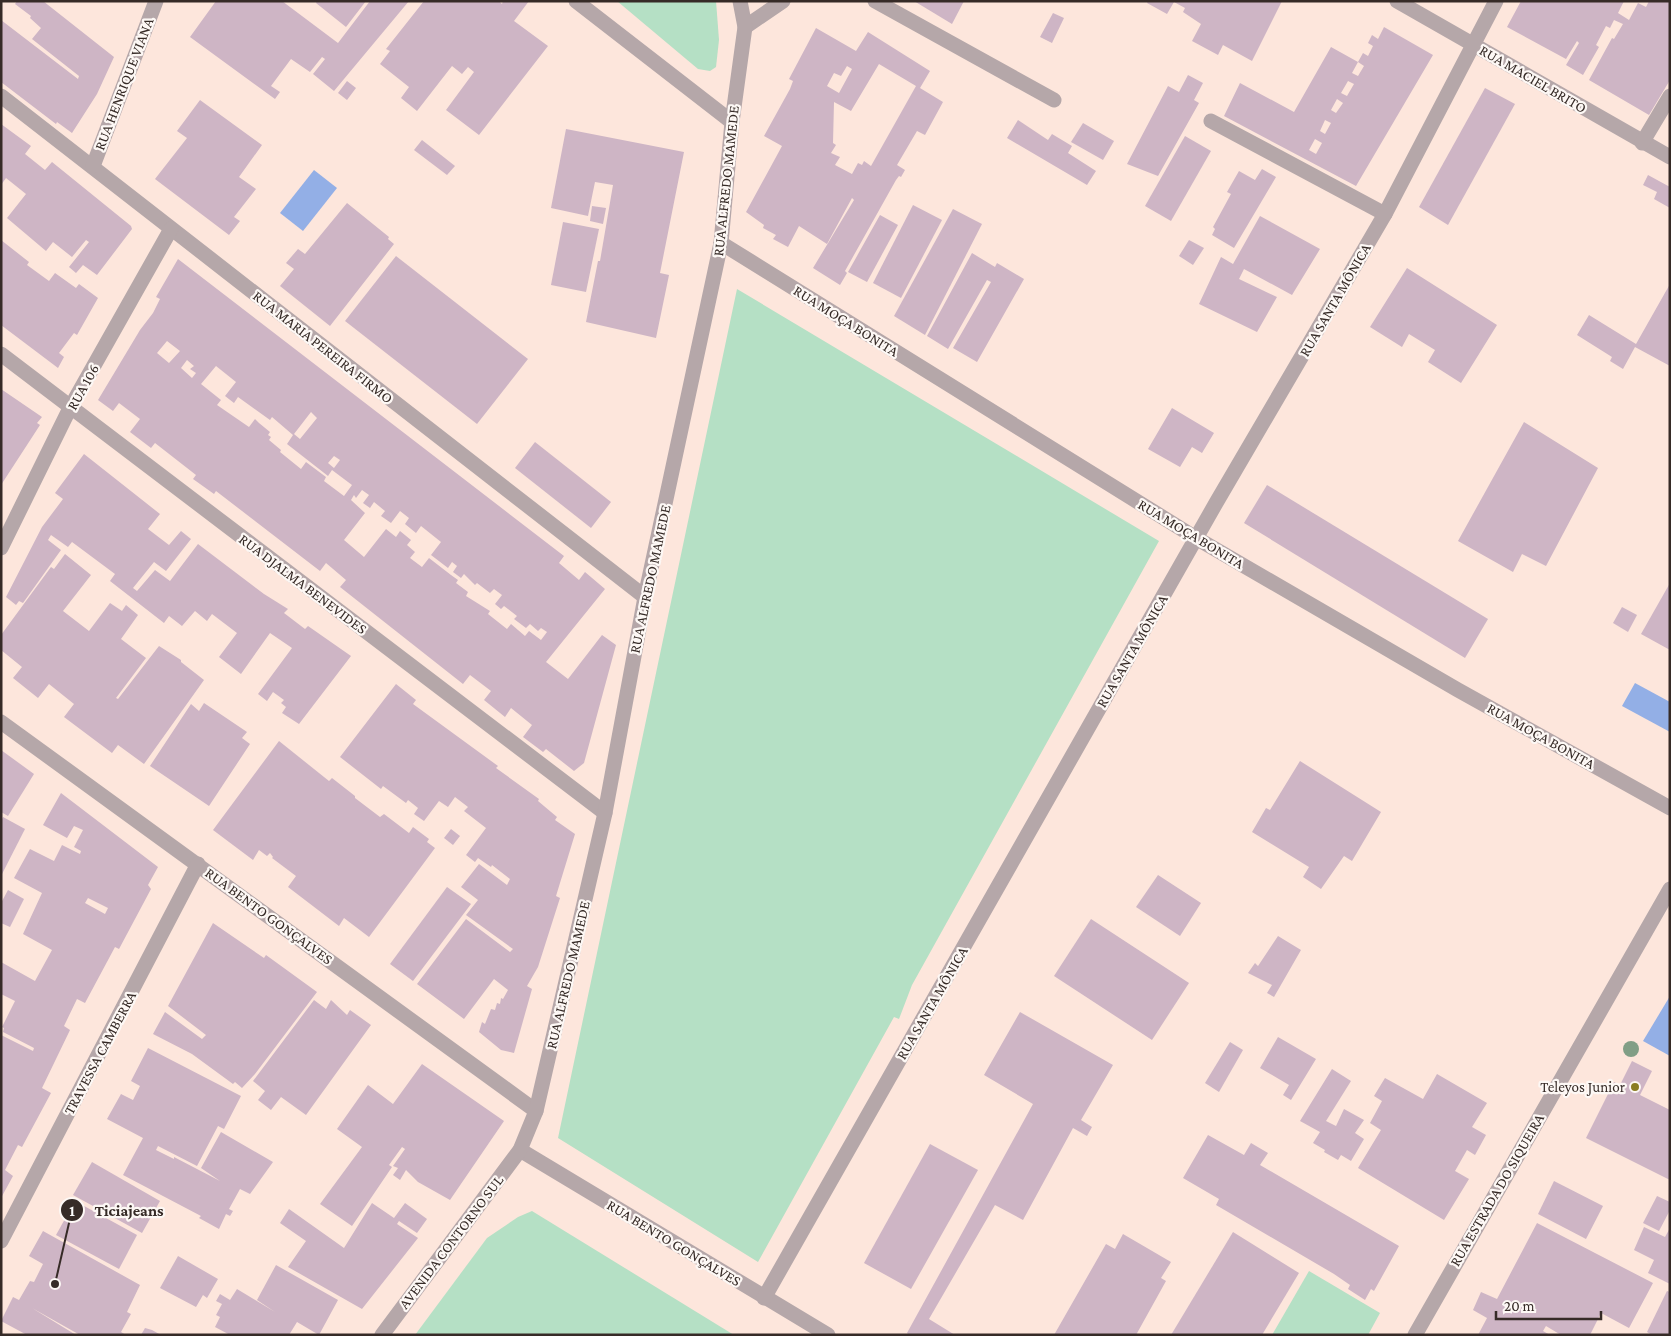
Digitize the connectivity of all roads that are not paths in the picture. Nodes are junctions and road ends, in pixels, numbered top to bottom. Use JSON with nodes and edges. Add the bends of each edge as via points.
{"nodes":[{"id":1,"x":156,"y":1,"type":"edge"},
{"id":2,"x":576,"y":1,"type":"edge"},
{"id":3,"x":740,"y":1,"type":"edge"},
{"id":4,"x":784,"y":1,"type":"edge"},
{"id":5,"x":875,"y":1,"type":"edge"},
{"id":6,"x":1396,"y":1,"type":"edge"},
{"id":7,"x":1496,"y":1,"type":"edge"},
{"id":8,"x":745,"y":27,"type":"junction"},
{"id":9,"x":1474,"y":44,"type":"junction"},
{"id":10,"x":1,"y":96,"type":"edge"},
{"id":11,"x":1670,"y":96,"type":"edge"},
{"id":12,"x":1054,"y":100,"type":"dead end"},
{"id":13,"x":732,"y":122,"type":"junction"},
{"id":14,"x":1211,"y":122,"type":"dead end"},
{"id":15,"x":1642,"y":143,"type":"junction"},
{"id":16,"x":1670,"y":157,"type":"edge"},
{"id":17,"x":93,"y":166,"type":"junction"},
{"id":18,"x":1385,"y":214,"type":"junction"},
{"id":19,"x":171,"y":229,"type":"junction"},
{"id":20,"x":722,"y":243,"type":"junction"},
{"id":21,"x":1,"y":354,"type":"edge"},
{"id":22,"x":70,"y":408,"type":"junction"},
{"id":23,"x":1196,"y":538,"type":"junction"},
{"id":24,"x":1,"y":548,"type":"edge"},
{"id":25,"x":646,"y":597,"type":"junction"},
{"id":26,"x":1,"y":722,"type":"edge"},
{"id":27,"x":1670,"y":808,"type":"edge"},
{"id":28,"x":605,"y":813,"type":"junction"},
{"id":29,"x":198,"y":864,"type":"junction"},
{"id":30,"x":1670,"y":889,"type":"edge"},
{"id":31,"x":536,"y":1111,"type":"junction"},
{"id":32,"x":520,"y":1150,"type":"junction"},
{"id":33,"x":1,"y":1241,"type":"edge"},
{"id":34,"x":764,"y":1298,"type":"junction"},
{"id":35,"x":382,"y":1335,"type":"edge"},
{"id":36,"x":828,"y":1335,"type":"edge"},
{"id":37,"x":1415,"y":1335,"type":"edge"}],
"edges":[{"from":1,"to":17,"type":"street","name":"RUA HENRIQUE VIANA"},
{"from":2,"to":13,"type":"street"},
{"from":3,"to":8,"type":"street","name":"RUA ALFREDO MAMEDE"},
{"from":4,"to":8,"type":"street"},
{"from":5,"to":12,"type":"street"},
{"from":6,"to":9,"type":"street","name":"RUA MACIEL BRITO"},
{"from":7,"to":9,"type":"street","name":"RUA SANTA MÔNICA"},
{"from":8,"to":13,"type":"street","name":"RUA ALFREDO MAMEDE"},
{"from":9,"to":15,"type":"street","name":"RUA MACIEL BRITO"},
{"from":9,"to":18,"type":"street","name":"RUA SANTA MÔNICA"},
{"from":10,"to":17,"type":"street","name":"RUA MARIA PEREIRA FIRMO"},
{"from":11,"to":15,"type":"street"},
{"from":13,"to":20,"type":"street","name":"RUA ALFREDO MAMEDE"},
{"from":14,"to":18,"type":"street"},
{"from":15,"to":16,"type":"street","name":"RUA MACIEL BRITO"},
{"from":17,"to":19,"type":"street","name":"RUA MARIA PEREIRA FIRMO"},
{"from":18,"to":23,"type":"street","name":"RUA SANTA MÔNICA"},
{"from":19,"to":22,"type":"street","name":"RUA 106"},
{"from":19,"to":25,"type":"street","name":"RUA MARIA PEREIRA FIRMO"},
{"from":20,"to":23,"type":"street","name":"RUA MOÇA BONITA"},
{"from":20,"to":25,"type":"street","name":"RUA ALFREDO MAMEDE"},
{"from":21,"to":22,"type":"street","name":"RUA DJALMA BENEVIDES"},
{"from":22,"to":24,"type":"street","name":"RUA 106"},
{"from":22,"to":28,"type":"street","name":"RUA DJALMA BENEVIDES"},
{"from":23,"to":27,"type":"street","name":"RUA MOÇA BONITA"},
{"from":23,"to":34,"type":"street","name":"RUA SANTA MÔNICA"},
{"from":25,"to":28,"type":"street","name":"RUA ALFREDO MAMEDE"},
{"from":26,"to":29,"type":"street","name":"RUA BENTO GONÇALVES"},
{"from":28,"to":31,"type":"street","name":"RUA ALFREDO MAMEDE"},
{"from":29,"to":31,"type":"street","name":"RUA BENTO GONÇALVES"},
{"from":29,"to":33,"type":"street","name":"TRAVESSA CAMBERRA"},
{"from":30,"to":37,"type":"street","name":"RUA ESTRADA DO SIQUEIRA"},
{"from":31,"to":32,"type":"street","name":"RUA ALFREDO MAMEDE"},
{"from":32,"to":34,"type":"street","name":"RUA BENTO GONÇALVES"},
{"from":32,"to":35,"type":"street","name":"AVENIDA CONTORNO SUL"},
{"from":34,"to":36,"type":"street","name":"RUA BENTO GONÇALVES"}]}
